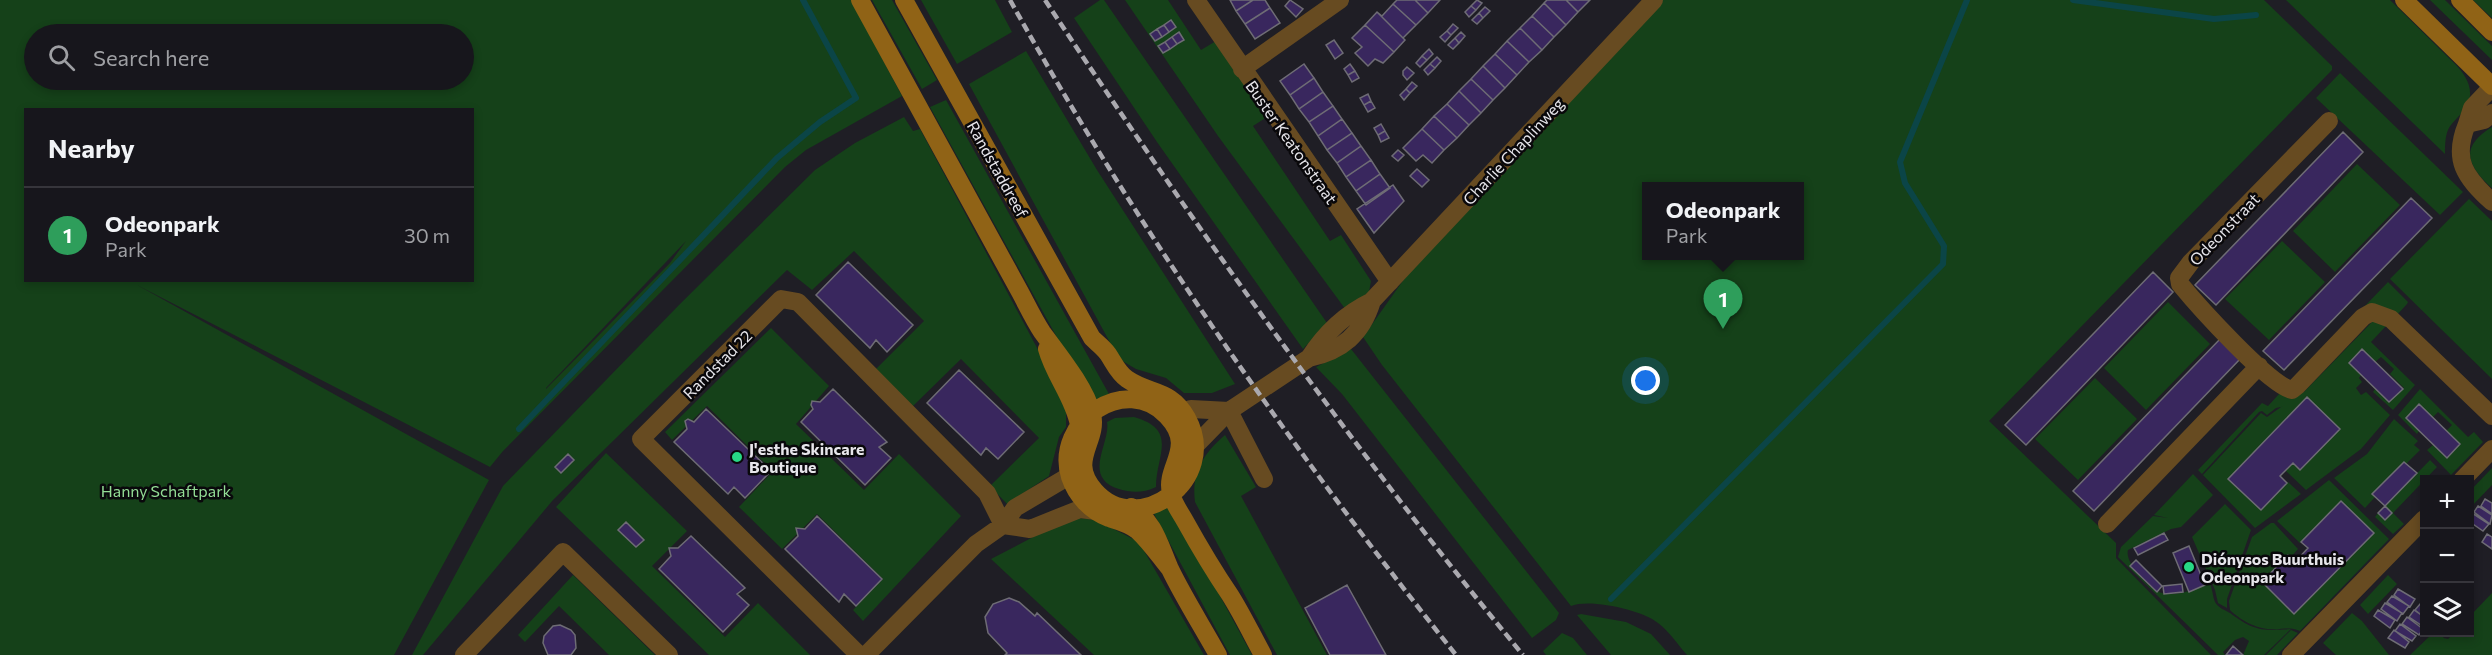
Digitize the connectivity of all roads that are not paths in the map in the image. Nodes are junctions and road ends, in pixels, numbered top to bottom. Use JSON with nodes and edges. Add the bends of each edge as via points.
{"nodes":[{"id":1,"x":860,"y":0,"type":"edge"},
{"id":2,"x":904,"y":0,"type":"edge"},
{"id":3,"x":1196,"y":0,"type":"edge"},
{"id":4,"x":1340,"y":0,"type":"edge"},
{"id":5,"x":1654,"y":0,"type":"edge"},
{"id":6,"x":2404,"y":0,"type":"edge"},
{"id":7,"x":2460,"y":0,"type":"edge"},
{"id":8,"x":2492,"y":32,"type":"edge"},
{"id":9,"x":1242,"y":69,"type":"junction"},
{"id":10,"x":2492,"y":87,"type":"edge"},
{"id":11,"x":2492,"y":113,"type":"edge"},
{"id":12,"x":2329,"y":121,"type":"dead end"},
{"id":13,"x":2467,"y":124,"type":"junction"},
{"id":14,"x":2492,"y":202,"type":"edge"},
{"id":15,"x":1390,"y":282,"type":"junction"},
{"id":16,"x":1041,"y":330,"type":"junction"},
{"id":17,"x":1092,"y":338,"type":"junction"},
{"id":18,"x":2259,"y":366,"type":"junction"},
{"id":19,"x":1128,"y":400,"type":"junction"},
{"id":20,"x":1092,"y":411,"type":"junction"},
{"id":21,"x":1229,"y":411,"type":"junction"},
{"id":22,"x":1174,"y":414,"type":"junction"},
{"id":23,"x":2492,"y":416,"type":"edge"},
{"id":24,"x":1079,"y":425,"type":"junction"},
{"id":25,"x":1194,"y":447,"type":"junction"},
{"id":26,"x":2492,"y":448,"type":"edge"},
{"id":27,"x":2467,"y":475,"type":"edge"},
{"id":28,"x":1069,"y":476,"type":"junction"},
{"id":29,"x":1264,"y":479,"type":"dead end"},
{"id":30,"x":1177,"y":490,"type":"junction"},
{"id":31,"x":1088,"y":495,"type":"junction"},
{"id":32,"x":1131,"y":507,"type":"junction"},
{"id":33,"x":1096,"y":512,"type":"junction"},
{"id":34,"x":2420,"y":523,"type":"edge"},
{"id":35,"x":2107,"y":524,"type":"dead end"},
{"id":36,"x":1003,"y":525,"type":"junction"},
{"id":37,"x":1170,"y":569,"type":"junction"},
{"id":38,"x":464,"y":655,"type":"edge"},
{"id":39,"x":669,"y":655,"type":"edge"},
{"id":40,"x":859,"y":655,"type":"edge"},
{"id":41,"x":866,"y":655,"type":"edge"},
{"id":42,"x":1218,"y":655,"type":"edge"},
{"id":43,"x":1263,"y":655,"type":"edge"},
{"id":44,"x":2291,"y":655,"type":"edge"}],
"edges":[{"from":1,"to":16,"type":"main road"},
{"from":2,"to":17,"type":"main road","name":"Randstaddreef"},
{"from":3,"to":9,"type":"street","name":"Buster Keatonstraat"},
{"from":4,"to":9,"type":"street"},
{"from":5,"to":15,"type":"street","name":"Charlie Chaplinweg"},
{"from":6,"to":10,"type":"main road"},
{"from":7,"to":8,"type":"main road"},
{"from":9,"to":15,"type":"street","name":"Buster Keatonstraat"},
{"from":10,"to":13,"type":"street","via":[[2472,108]]},
{"from":11,"to":13,"type":"street","via":[[2484,120]]},
{"from":12,"to":18,"type":"street","name":"Odeonstraat","via":[[2179,278],[2190,296]]},
{"from":13,"to":14,"type":"street","via":[[2461,140],[2463,169]]},
{"from":15,"to":21,"type":"street","name":"Charlie Chaplinweg","via":[[1371,303],[1355,309],[1339,323],[1309,358]]},
{"from":16,"to":20,"type":"main road"},
{"from":16,"to":24,"type":"main road","via":[[1050,362]]},
{"from":17,"to":19,"type":"main road","name":"Randstaddreef","via":[[1095,355]]},
{"from":17,"to":22,"type":"main road","name":"Randstaddreef","via":[[1127,379],[1167,396]]},
{"from":18,"to":23,"type":"street","name":"Odeonstraat","via":[[2292,390],[2363,317],[2372,312],[2382,314]]},
{"from":18,"to":35,"type":"street"},
{"from":19,"to":20,"type":"main road","via":[[1109,402]]},
{"from":19,"to":22,"type":"main road"},
{"from":20,"to":24,"type":"main road"},
{"from":20,"to":31,"type":"main road","via":[[1093,428],[1084,455],[1090,484]]},
{"from":21,"to":22,"type":"street","via":[[1191,410]]},
{"from":21,"to":25,"type":"street","name":"Charlie Chaplinweg"},
{"from":21,"to":29,"type":"street"},
{"from":22,"to":25,"type":"main road","via":[[1191,429]]},
{"from":22,"to":30,"type":"main road","via":[[1179,443],[1170,480]]},
{"from":24,"to":28,"type":"main road","via":[[1069,451]]},
{"from":25,"to":30,"type":"main road","via":[[1192,467]]},
{"from":26,"to":27,"type":"street"},
{"from":28,"to":31,"type":"main road"},
{"from":28,"to":36,"type":"street","via":[[1015,508]]},
{"from":30,"to":32,"type":"main road","via":[[1156,503]]},
{"from":30,"to":43,"type":"main road","via":[[1184,492],[1224,569],[1231,596]]},
{"from":31,"to":32,"type":"main road"},
{"from":31,"to":33,"type":"main road"},
{"from":31,"to":36,"type":"street","via":[[1025,522]]},
{"from":32,"to":37,"type":"main road","via":[[1151,525]]},
{"from":33,"to":36,"type":"street","via":[[1080,509],[1030,529]]},
{"from":33,"to":37,"type":"main road","via":[[1137,531]]},
{"from":34,"to":44,"type":"street"},
{"from":36,"to":40,"type":"street","name":"Randstad 22","via":[[987,493],[922,426],[798,302],[781,300],[641,440]]},
{"from":36,"to":41,"type":"street","via":[[970,550]]},
{"from":37,"to":42,"type":"main road"},
{"from":38,"to":39,"type":"street","via":[[563,552]]}]}
